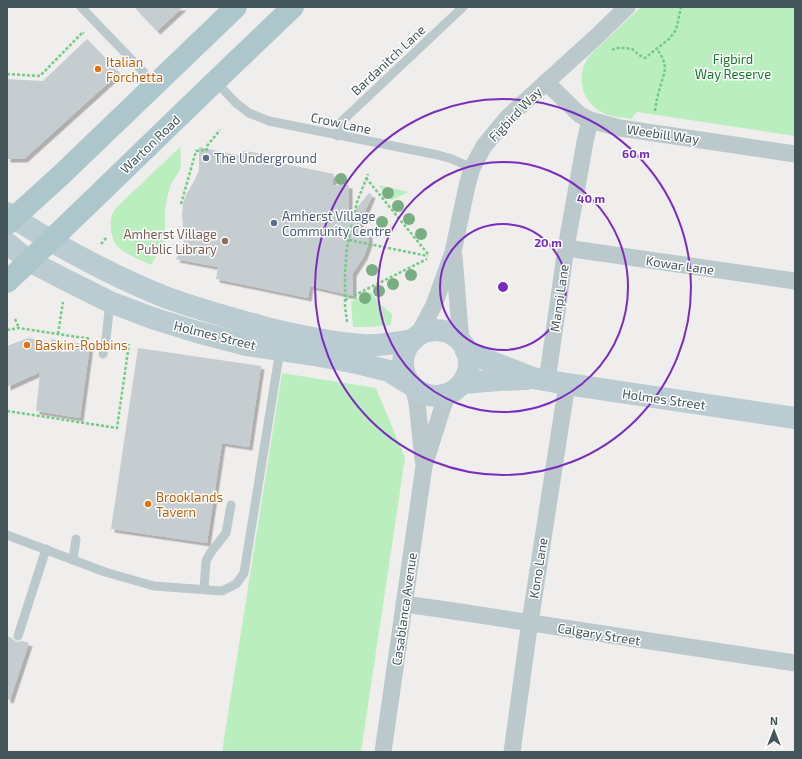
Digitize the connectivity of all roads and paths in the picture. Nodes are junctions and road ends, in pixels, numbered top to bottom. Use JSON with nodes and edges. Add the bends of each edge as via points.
{"nodes":[{"id":1,"x":81,"y":7,"type":"edge"},
{"id":2,"x":236,"y":7,"type":"edge"},
{"id":3,"x":293,"y":7,"type":"edge"},
{"id":4,"x":463,"y":7,"type":"edge"},
{"id":5,"x":627,"y":7,"type":"edge"},
{"id":6,"x":680,"y":7,"type":"edge"},
{"id":7,"x":88,"y":36,"type":"dead end"},
{"id":8,"x":657,"y":49,"type":"junction"},
{"id":9,"x":609,"y":51,"type":"dead end"},
{"id":10,"x":7,"y":74,"type":"edge"},
{"id":11,"x":214,"y":81,"type":"junction"},
{"id":12,"x":546,"y":82,"type":"junction"},
{"id":13,"x":155,"y":84,"type":"junction"},
{"id":14,"x":655,"y":111,"type":"dead end"},
{"id":15,"x":590,"y":120,"type":"junction"},
{"id":16,"x":220,"y":130,"type":"dead end"},
{"id":17,"x":338,"y":136,"type":"junction"},
{"id":18,"x":207,"y":150,"type":"junction"},
{"id":19,"x":795,"y":154,"type":"edge"},
{"id":20,"x":206,"y":156,"type":"dead end"},
{"id":21,"x":472,"y":168,"type":"junction"},
{"id":22,"x":368,"y":174,"type":"dead end"},
{"id":23,"x":366,"y":178,"type":"junction"},
{"id":24,"x":181,"y":204,"type":"dead end"},
{"id":25,"x":9,"y":218,"type":"edge"},
{"id":26,"x":349,"y":240,"type":"junction"},
{"id":27,"x":50,"y":241,"type":"junction"},
{"id":28,"x":7,"y":243,"type":"edge"},
{"id":29,"x":566,"y":248,"type":"junction"},
{"id":30,"x":454,"y":252,"type":"junction"},
{"id":31,"x":428,"y":256,"type":"junction"},
{"id":32,"x":29,"y":261,"type":"junction"},
{"id":33,"x":795,"y":281,"type":"edge"},
{"id":34,"x":7,"y":282,"type":"edge"},
{"id":35,"x":64,"y":296,"type":"dead end"},
{"id":36,"x":345,"y":300,"type":"junction"},
{"id":37,"x":110,"y":302,"type":"junction"},
{"id":38,"x":15,"y":319,"type":"dead end"},
{"id":39,"x":347,"y":324,"type":"dead end"},
{"id":40,"x":18,"y":328,"type":"junction"},
{"id":41,"x":7,"y":330,"type":"edge"},
{"id":42,"x":58,"y":334,"type":"junction"},
{"id":43,"x":415,"y":338,"type":"junction"},
{"id":44,"x":92,"y":339,"type":"dead end"},
{"id":45,"x":129,"y":344,"type":"dead end"},
{"id":46,"x":464,"y":346,"type":"junction"},
{"id":47,"x":280,"y":350,"type":"junction"},
{"id":48,"x":103,"y":354,"type":"dead end"},
{"id":49,"x":549,"y":381,"type":"junction"},
{"id":50,"x":411,"y":385,"type":"junction"},
{"id":51,"x":456,"y":388,"type":"junction"},
{"id":52,"x":7,"y":411,"type":"edge"},
{"id":53,"x":795,"y":418,"type":"edge"},
{"id":54,"x":424,"y":466,"type":"junction"},
{"id":55,"x":231,"y":505,"type":"dead end"},
{"id":56,"x":7,"y":535,"type":"edge"},
{"id":57,"x":76,"y":539,"type":"dead end"},
{"id":58,"x":46,"y":550,"type":"junction"},
{"id":59,"x":73,"y":560,"type":"junction"},
{"id":60,"x":204,"y":589,"type":"junction"},
{"id":61,"x":404,"y":604,"type":"junction"},
{"id":62,"x":530,"y":623,"type":"junction"},
{"id":63,"x":18,"y":636,"type":"dead end"},
{"id":64,"x":795,"y":663,"type":"edge"},
{"id":65,"x":383,"y":752,"type":"edge"},
{"id":66,"x":512,"y":752,"type":"edge"}],
"edges":[{"from":1,"to":13,"type":"lane"},
{"from":2,"to":13,"type":"main road"},
{"from":3,"to":11,"type":"main road","name":"Warton Road"},
{"from":4,"to":17,"type":"lane","name":"Bardanitch Lane","via":[[341,122]]},
{"from":5,"to":12,"type":"street","name":"Figbird Way"},
{"from":6,"to":8,"type":"path","via":[[676,30]]},
{"from":7,"to":10,"type":"path","via":[[83,32],[40,76]]},
{"from":8,"to":9,"type":"path","via":[[645,58],[632,49],[616,48]]},
{"from":8,"to":14,"type":"path","via":[[665,64],[665,74]]},
{"from":11,"to":17,"type":"lane","name":"Crow Lane","via":[[249,113],[269,121]]},
{"from":11,"to":27,"type":"main road","name":"Warton Road"},
{"from":12,"to":15,"type":"street","name":"Weebill Way","via":[[580,115]]},
{"from":12,"to":21,"type":"street","name":"Figbird Way","via":[[496,130]]},
{"from":13,"to":25,"type":"main road","via":[[60,176]]},
{"from":15,"to":19,"type":"street","name":"Weebill Way","via":[[620,128]]},
{"from":15,"to":29,"type":"street","name":"Manpi Lane"},
{"from":16,"to":18,"type":"path","via":[[207,146]]},
{"from":17,"to":21,"type":"lane","name":"Crow Lane","via":[[444,157]]},
{"from":18,"to":20,"type":"path"},
{"from":18,"to":24,"type":"path","via":[[196,151]]},
{"from":21,"to":30,"type":"street","name":"Figbird Way"},
{"from":22,"to":23,"type":"path"},
{"from":23,"to":26,"type":"path","via":[[357,202]]},
{"from":23,"to":31,"type":"path"},
{"from":25,"to":27,"type":"main road","name":"Holmes Street"},
{"from":26,"to":31,"type":"path"},
{"from":26,"to":36,"type":"path"},
{"from":27,"to":32,"type":"main road","name":"Warton Road"},
{"from":27,"to":43,"type":"main road","name":"Holmes Street","via":[[121,278],[165,297],[215,314],[283,332],[363,345],[397,343]]},
{"from":28,"to":32,"type":"main road","name":"Holmes Street"},
{"from":29,"to":33,"type":"street","name":"Kowar Lane"},
{"from":29,"to":49,"type":"street","name":"Manpi Lane"},
{"from":30,"to":43,"type":"street","name":"Figbird Way","via":[[434,305]]},
{"from":30,"to":46,"type":"street","name":"Figbird Way"},
{"from":31,"to":36,"type":"path"},
{"from":32,"to":34,"type":"main road","name":"Warton Road"},
{"from":32,"to":37,"type":"main road","name":"Holmes Street"},
{"from":35,"to":42,"type":"path"},
{"from":36,"to":39,"type":"path"},
{"from":37,"to":47,"type":"main road","name":"Holmes Street","via":[[197,332],[247,345]]},
{"from":37,"to":48,"type":"lane"},
{"from":38,"to":40,"type":"path"},
{"from":40,"to":41,"type":"path"},
{"from":40,"to":42,"type":"path"},
{"from":42,"to":44,"type":"path"},
{"from":43,"to":46,"type":"main road","name":"Holmes Street","via":[[428,331],[441,331],[451,334]]},
{"from":43,"to":50,"type":"main road","via":[[406,349],[402,361],[403,373]]},
{"from":45,"to":52,"type":"path","via":[[116,428]]},
{"from":46,"to":49,"type":"main road","name":"Holmes Street","via":[[489,361]]},
{"from":46,"to":51,"type":"main road","via":[[469,365],[466,376]]},
{"from":47,"to":50,"type":"main road","name":"Holmes Street","via":[[389,371]]},
{"from":47,"to":60,"type":"lane","via":[[244,573],[236,584],[222,590]]},
{"from":49,"to":51,"type":"main road","name":"Holmes Street","via":[[499,380]]},
{"from":49,"to":53,"type":"main road","name":"Holmes Street"},
{"from":49,"to":62,"type":"street","name":"Kono Lane"},
{"from":50,"to":51,"type":"main road","name":"Holmes Street","via":[[417,391],[432,396],[442,396]]},
{"from":50,"to":54,"type":"street","name":"Casablanca Avenue","via":[[417,402]]},
{"from":51,"to":54,"type":"street","name":"Casablanca Avenue","via":[[443,406]]},
{"from":54,"to":61,"type":"street","name":"Casablanca Avenue"},
{"from":55,"to":60,"type":"lane","via":[[226,533],[206,561]]},
{"from":56,"to":58,"type":"lane"},
{"from":57,"to":59,"type":"lane"},
{"from":58,"to":59,"type":"lane"},
{"from":58,"to":63,"type":"lane"},
{"from":59,"to":60,"type":"lane","via":[[104,575],[152,590]]},
{"from":61,"to":62,"type":"street","name":"Calgary Street"},
{"from":61,"to":65,"type":"street","name":"Casablanca Avenue"},
{"from":62,"to":64,"type":"street","name":"Calgary Street"},
{"from":62,"to":66,"type":"street","name":"Kono Lane"}]}
